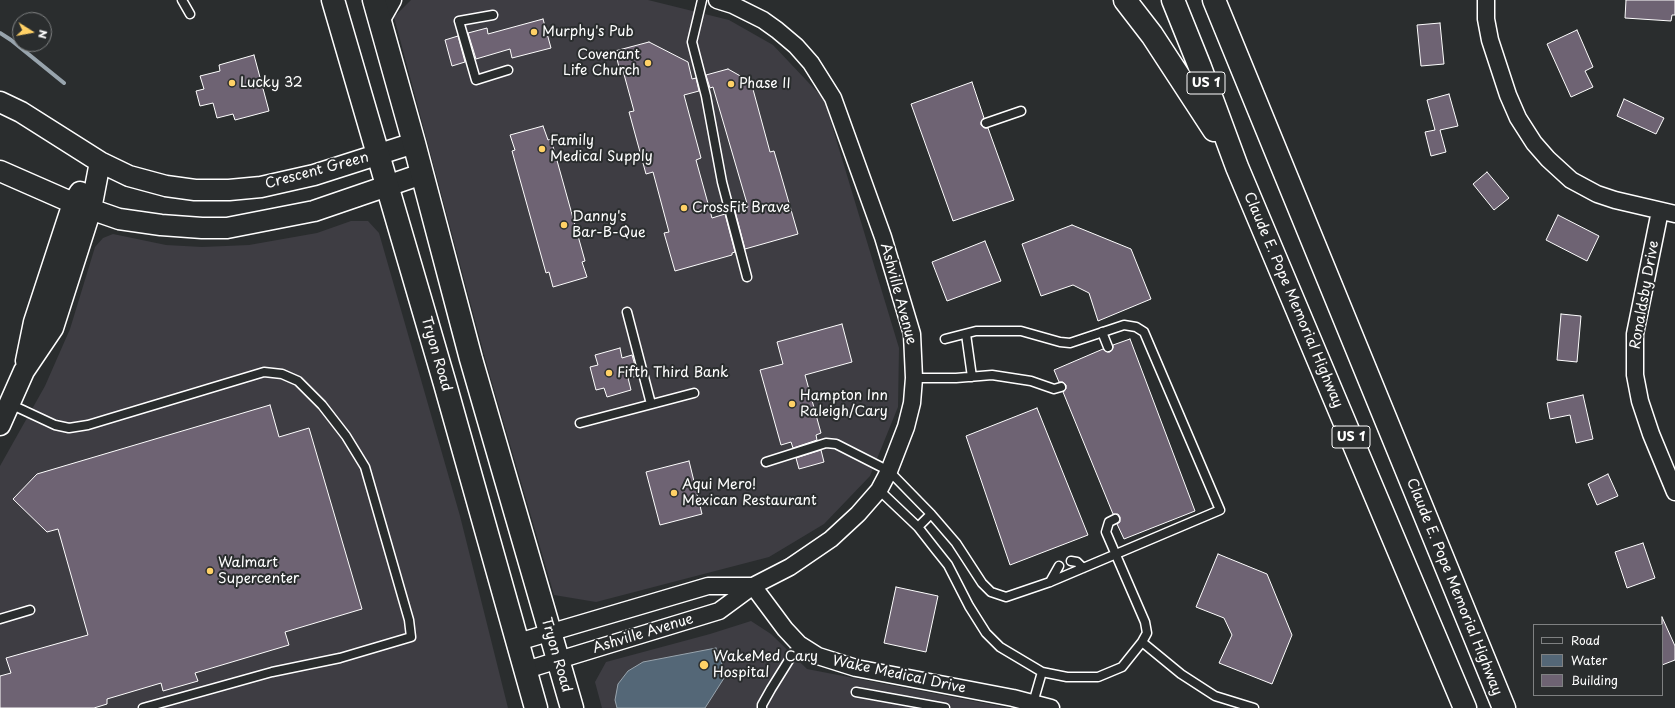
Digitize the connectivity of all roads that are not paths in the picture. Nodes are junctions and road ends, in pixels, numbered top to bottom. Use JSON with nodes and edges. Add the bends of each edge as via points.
{"nodes":[{"id":1,"x":182,"y":0,"type":"edge"},
{"id":2,"x":333,"y":0,"type":"edge"},
{"id":3,"x":374,"y":0,"type":"edge"},
{"id":4,"x":393,"y":0,"type":"edge"},
{"id":5,"x":702,"y":0,"type":"edge"},
{"id":6,"x":717,"y":0,"type":"edge"},
{"id":7,"x":1125,"y":0,"type":"edge"},
{"id":8,"x":1173,"y":0,"type":"edge"},
{"id":9,"x":1214,"y":0,"type":"edge"},
{"id":10,"x":1486,"y":0,"type":"edge"},
{"id":11,"x":190,"y":14,"type":"dead end"},
{"id":12,"x":493,"y":15,"type":"dead end"},
{"id":13,"x":380,"y":22,"type":"junction"},
{"id":14,"x":508,"y":70,"type":"dead end"},
{"id":15,"x":0,"y":102,"type":"edge"},
{"id":16,"x":1021,"y":111,"type":"dead end"},
{"id":17,"x":986,"y":123,"type":"dead end"},
{"id":18,"x":414,"y":143,"type":"junction"},
{"id":19,"x":377,"y":155,"type":"junction"},
{"id":20,"x":100,"y":162,"type":"junction"},
{"id":21,"x":1237,"y":167,"type":"junction"},
{"id":22,"x":0,"y":171,"type":"edge"},
{"id":23,"x":422,"y":174,"type":"junction"},
{"id":24,"x":387,"y":186,"type":"junction"},
{"id":25,"x":82,"y":206,"type":"junction"},
{"id":26,"x":1667,"y":212,"type":"edge"},
{"id":27,"x":747,"y":277,"type":"dead end"},
{"id":28,"x":627,"y":312,"type":"dead end"},
{"id":29,"x":1102,"y":332,"type":"junction"},
{"id":30,"x":966,"y":334,"type":"junction"},
{"id":31,"x":946,"y":339,"type":"dead end"},
{"id":32,"x":1108,"y":347,"type":"dead end"},
{"id":33,"x":972,"y":377,"type":"junction"},
{"id":34,"x":914,"y":378,"type":"junction"},
{"id":35,"x":1061,"y":387,"type":"dead end"},
{"id":36,"x":694,"y":393,"type":"dead end"},
{"id":37,"x":10,"y":404,"type":"junction"},
{"id":38,"x":651,"y":404,"type":"junction"},
{"id":39,"x":580,"y":423,"type":"dead end"},
{"id":40,"x":0,"y":425,"type":"edge"},
{"id":41,"x":766,"y":462,"type":"dead end"},
{"id":42,"x":889,"y":471,"type":"junction"},
{"id":43,"x":879,"y":490,"type":"junction"},
{"id":44,"x":1675,"y":492,"type":"edge"},
{"id":45,"x":931,"y":514,"type":"junction"},
{"id":46,"x":1115,"y":519,"type":"dead end"},
{"id":47,"x":918,"y":527,"type":"junction"},
{"id":48,"x":1115,"y":554,"type":"junction"},
{"id":49,"x":1071,"y":561,"type":"dead end"},
{"id":50,"x":1059,"y":566,"type":"dead end"},
{"id":51,"x":1083,"y":568,"type":"junction"},
{"id":52,"x":1050,"y":582,"type":"junction"},
{"id":53,"x":753,"y":586,"type":"junction"},
{"id":54,"x":30,"y":610,"type":"dead end"},
{"id":55,"x":0,"y":619,"type":"edge"},
{"id":56,"x":550,"y":634,"type":"junction"},
{"id":57,"x":518,"y":642,"type":"junction"},
{"id":58,"x":1142,"y":642,"type":"junction"},
{"id":59,"x":799,"y":644,"type":"junction"},
{"id":60,"x":558,"y":660,"type":"junction"},
{"id":61,"x":526,"y":670,"type":"junction"},
{"id":62,"x":1042,"y":672,"type":"junction"},
{"id":63,"x":856,"y":692,"type":"dead end"},
{"id":64,"x":1033,"y":703,"type":"junction"},
{"id":65,"x":143,"y":708,"type":"edge"},
{"id":66,"x":536,"y":708,"type":"edge"},
{"id":67,"x":572,"y":708,"type":"edge"},
{"id":68,"x":762,"y":708,"type":"edge"},
{"id":69,"x":945,"y":708,"type":"edge"},
{"id":70,"x":1051,"y":708,"type":"edge"},
{"id":71,"x":1254,"y":708,"type":"edge"},
{"id":72,"x":1465,"y":708,"type":"edge"},
{"id":73,"x":1504,"y":708,"type":"edge"}],
"edges":[{"from":1,"to":11,"type":"lane"},
{"from":2,"to":19,"type":"main road","name":"Tryon Road"},
{"from":3,"to":13,"type":"main road","name":"Tryon Road"},
{"from":4,"to":13,"type":"street"},
{"from":5,"to":27,"type":"lane","via":[[692,42],[706,96],[722,182]]},
{"from":6,"to":34,"type":"street","name":"Ashville Avenue","via":[[763,20],[782,34],[811,62],[833,98],[883,237],[912,334]]},
{"from":7,"to":21,"type":"main road","via":[[1156,41]]},
{"from":8,"to":21,"type":"main road","name":"Claude E. Pope Memorial Highway","number":"US 1"},
{"from":9,"to":73,"type":"main road","name":"Claude E. Pope Memorial Highway","number":"US 1"},
{"from":10,"to":26,"type":"street","via":[[1486,19],[1495,59],[1518,118],[1534,143],[1560,171],[1583,187],[1615,200]]},
{"from":12,"to":14,"type":"lane","via":[[459,21],[476,80]]},
{"from":13,"to":18,"type":"main road","name":"Tryon Road"},
{"from":15,"to":20,"type":"street","name":"Crescent Green","via":[[21,112]]},
{"from":16,"to":17,"type":"lane"},
{"from":18,"to":19,"type":"street","name":"Crescent Green"},
{"from":18,"to":23,"type":"main road","name":"Tryon Road"},
{"from":19,"to":20,"type":"street","name":"Crescent Green","via":[[314,175],[261,187],[229,190],[195,190],[166,186],[129,176]]},
{"from":19,"to":24,"type":"main road","name":"Tryon Road"},
{"from":20,"to":25,"type":"street"},
{"from":21,"to":72,"type":"main road","name":"Claude E. Pope Memorial Highway","number":"US 1"},
{"from":22,"to":25,"type":"street"},
{"from":23,"to":24,"type":"street"},
{"from":23,"to":56,"type":"main road","name":"Tryon Road","via":[[471,359]]},
{"from":24,"to":25,"type":"street","via":[[314,211],[227,228],[161,225],[120,219]]},
{"from":24,"to":57,"type":"main road","name":"Tryon Road"},
{"from":25,"to":37,"type":"street","via":[[34,322],[24,371]]},
{"from":26,"to":44,"type":"street","name":"Ronaldsby Drive","via":[[1635,334],[1635,375],[1651,434]]},
{"from":28,"to":38,"type":"lane"},
{"from":29,"to":30,"type":"lane","via":[[1070,343],[1021,331],[976,331]]},
{"from":29,"to":32,"type":"lane"},
{"from":29,"to":48,"type":"lane","via":[[1124,325],[1136,327],[1144,332],[1220,510]]},
{"from":30,"to":31,"type":"lane"},
{"from":30,"to":33,"type":"lane"},
{"from":33,"to":34,"type":"lane"},
{"from":33,"to":35,"type":"lane","via":[[992,375],[1031,381],[1054,389]]},
{"from":34,"to":42,"type":"street","name":"Ashville Avenue","via":[[912,403],[906,427]]},
{"from":36,"to":38,"type":"lane"},
{"from":37,"to":40,"type":"street"},
{"from":37,"to":65,"type":"lane","via":[[55,425],[69,428],[88,426],[264,372],[282,374],[298,381],[322,404],[365,467],[409,620],[411,637],[340,658],[272,672]]},
{"from":38,"to":39,"type":"lane"},
{"from":41,"to":42,"type":"lane","via":[[826,443],[836,444]]},
{"from":42,"to":43,"type":"street","name":"Ashville Avenue"},
{"from":42,"to":45,"type":"lane"},
{"from":43,"to":47,"type":"lane"},
{"from":43,"to":53,"type":"street","name":"Ashville Avenue","via":[[831,539],[790,567]]},
{"from":45,"to":47,"type":"lane"},
{"from":45,"to":52,"type":"lane","via":[[956,543],[982,583],[991,592],[1006,597]]},
{"from":46,"to":48,"type":"lane","via":[[1109,522],[1106,532]]},
{"from":47,"to":62,"type":"lane","via":[[948,565],[986,633],[1000,647]]},
{"from":48,"to":51,"type":"lane"},
{"from":48,"to":58,"type":"lane","via":[[1145,622],[1147,633]]},
{"from":49,"to":51,"type":"lane","via":[[1077,562]]},
{"from":50,"to":52,"type":"lane"},
{"from":51,"to":52,"type":"lane"},
{"from":53,"to":56,"type":"street","name":"Ashville Avenue","via":[[708,586]]},
{"from":53,"to":59,"type":"street","name":"Wake Medical Drive"},
{"from":53,"to":60,"type":"street","name":"Ashville Avenue","via":[[720,611]]},
{"from":54,"to":55,"type":"lane"},
{"from":56,"to":57,"type":"street","name":"Ashville Avenue"},
{"from":56,"to":60,"type":"main road","name":"Tryon Road"},
{"from":57,"to":61,"type":"main road","name":"Tryon Road"},
{"from":58,"to":62,"type":"lane","via":[[1122,667],[1098,677],[1067,677]]},
{"from":58,"to":71,"type":"lane","via":[[1181,674],[1215,696]]},
{"from":59,"to":64,"type":"street","name":"Wake Medical Drive","via":[[818,656],[856,668]]},
{"from":59,"to":68,"type":"lane"},
{"from":60,"to":61,"type":"street","name":"Ashville Avenue"},
{"from":60,"to":67,"type":"main road","name":"Tryon Road"},
{"from":61,"to":66,"type":"main road","name":"Tryon Road"},
{"from":62,"to":64,"type":"lane"},
{"from":63,"to":69,"type":"lane"},
{"from":64,"to":70,"type":"street","name":"Wake Medical Drive"}]}
